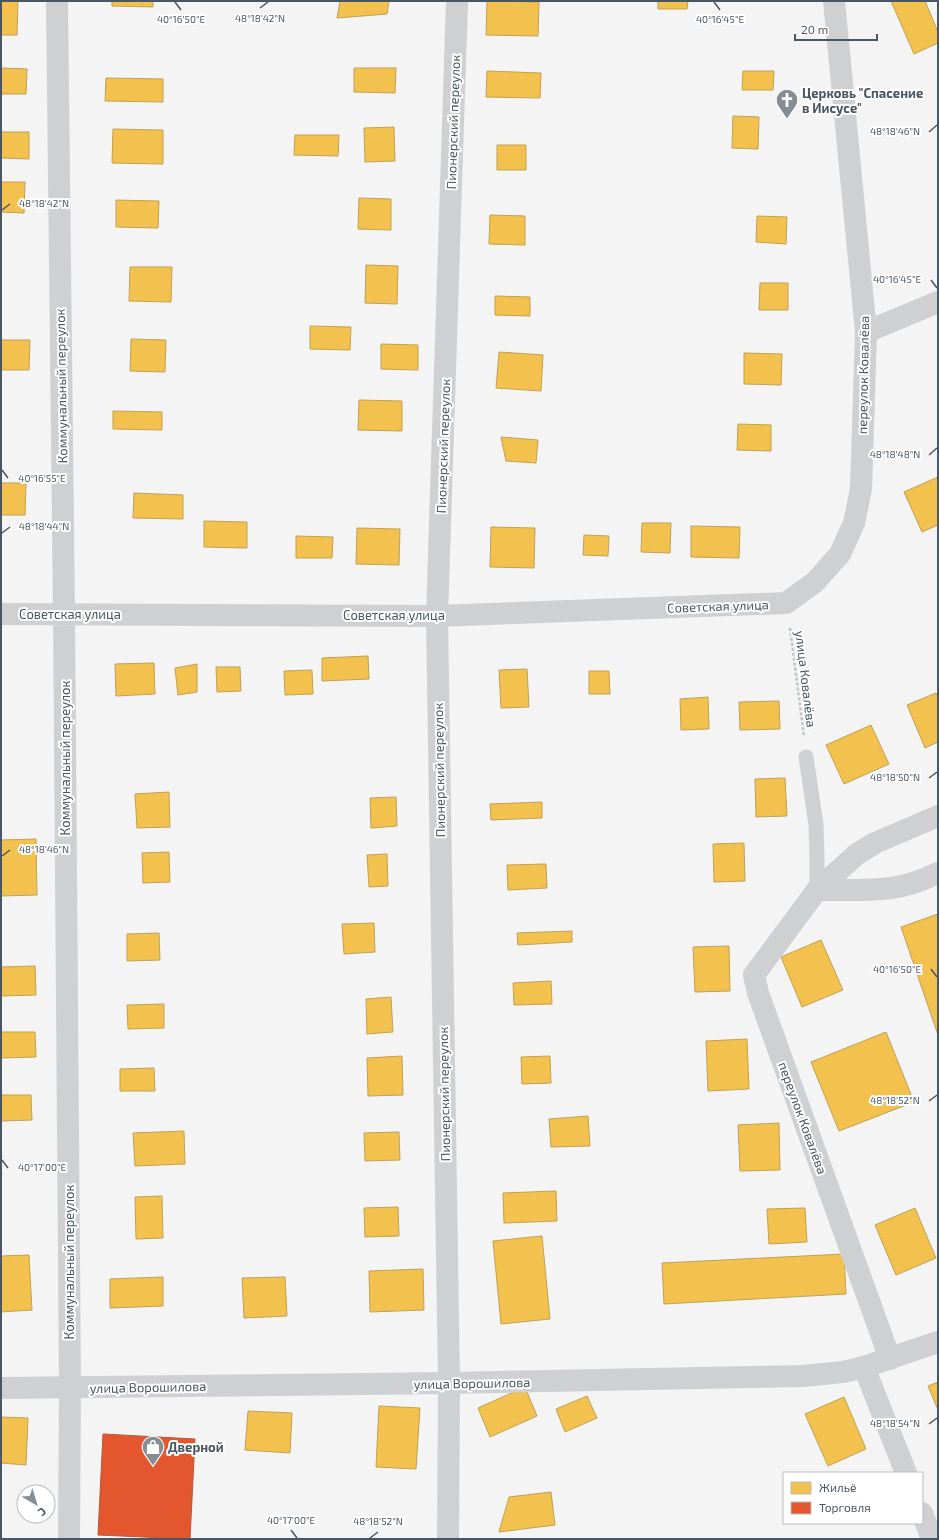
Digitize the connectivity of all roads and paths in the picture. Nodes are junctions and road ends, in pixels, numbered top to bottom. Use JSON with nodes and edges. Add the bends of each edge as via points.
{"nodes":[{"id":1,"x":57,"y":1,"type":"edge"},
{"id":2,"x":457,"y":1,"type":"edge"},
{"id":3,"x":834,"y":1,"type":"edge"},
{"id":4,"x":938,"y":302,"type":"edge"},
{"id":5,"x":866,"y":332,"type":"junction"},
{"id":6,"x":786,"y":603,"type":"junction"},
{"id":7,"x":1,"y":614,"type":"edge"},
{"id":8,"x":64,"y":614,"type":"junction"},
{"id":9,"x":437,"y":616,"type":"junction"},
{"id":10,"x":806,"y":757,"type":"joint"},
{"id":11,"x":938,"y":816,"type":"edge"},
{"id":12,"x":938,"y":873,"type":"edge"},
{"id":13,"x":817,"y":890,"type":"junction"},
{"id":14,"x":938,"y":1342,"type":"edge"},
{"id":15,"x":890,"y":1359,"type":"junction"},
{"id":16,"x":864,"y":1367,"type":"junction"},
{"id":17,"x":449,"y":1384,"type":"junction"},
{"id":18,"x":1,"y":1388,"type":"edge"},
{"id":19,"x":70,"y":1388,"type":"junction"},
{"id":20,"x":906,"y":1472,"type":"edge"},
{"id":21,"x":923,"y":1516,"type":"edge"},
{"id":22,"x":69,"y":1539,"type":"edge"},
{"id":23,"x":448,"y":1539,"type":"edge"},
{"id":24,"x":932,"y":1539,"type":"edge"}],
"edges":[{"from":1,"to":8,"type":"street","name":"Коммунальный переулок"},
{"from":2,"to":9,"type":"street","name":"Пионерский переулок"},
{"from":3,"to":5,"type":"street","name":"переулок Ковалёва"},
{"from":4,"to":5,"type":"street"},
{"from":5,"to":6,"type":"street","name":"переулок Ковалёва","via":[[861,489],[854,524],[840,554],[815,582]]},
{"from":6,"to":9,"type":"street","name":"Советская улица"},
{"from":6,"to":10,"type":"path","name":"улица Ковалёва"},
{"from":7,"to":8,"type":"street","name":"Советская улица"},
{"from":8,"to":9,"type":"street","name":"Советская улица"},
{"from":8,"to":19,"type":"street","name":"Коммунальный переулок"},
{"from":9,"to":17,"type":"street","name":"Пионерский переулок"},
{"from":10,"to":13,"type":"lane","via":[[816,825]]},
{"from":11,"to":13,"type":"street","via":[[875,842],[856,854]]},
{"from":12,"to":13,"type":"street","via":[[892,888]]},
{"from":13,"to":15,"type":"street","name":"переулок Ковалёва","via":[[754,975]]},
{"from":14,"to":15,"type":"main road","name":"улица Ворошилова"},
{"from":15,"to":16,"type":"main road","name":"улица Ворошилова"},
{"from":16,"to":17,"type":"main road","name":"улица Ворошилова","via":[[804,1376]]},
{"from":16,"to":20,"type":"street"},
{"from":17,"to":19,"type":"main road","name":"улица Ворошилова"},
{"from":17,"to":23,"type":"street","name":"Пионерский переулок"},
{"from":18,"to":19,"type":"main road","name":"улица Ворошилова"},
{"from":19,"to":22,"type":"street","name":"Коммунальный переулок"},
{"from":21,"to":24,"type":"street"}]}
